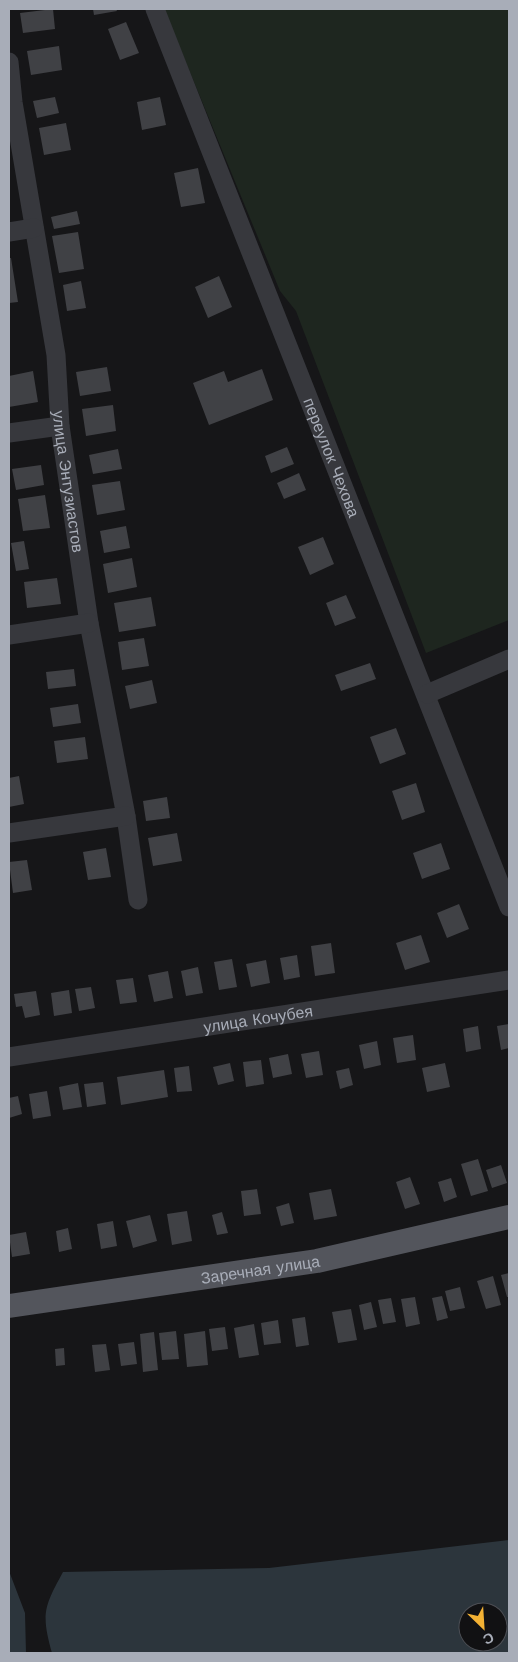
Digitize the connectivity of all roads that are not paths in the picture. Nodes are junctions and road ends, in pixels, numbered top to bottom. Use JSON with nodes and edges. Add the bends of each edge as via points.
{"nodes":[{"id":1,"x":155,"y":9,"type":"edge"},
{"id":2,"x":9,"y":62,"type":"edge"},
{"id":3,"x":34,"y":228,"type":"junction"},
{"id":4,"x":9,"y":232,"type":"edge"},
{"id":5,"x":60,"y":426,"type":"junction"},
{"id":6,"x":9,"y":433,"type":"edge"},
{"id":7,"x":89,"y":623,"type":"junction"},
{"id":8,"x":9,"y":635,"type":"edge"},
{"id":9,"x":509,"y":659,"type":"edge"},
{"id":10,"x":427,"y":694,"type":"junction"},
{"id":11,"x":126,"y":816,"type":"junction"},
{"id":12,"x":9,"y":833,"type":"edge"},
{"id":13,"x":138,"y":900,"type":"dead end"},
{"id":14,"x":509,"y":907,"type":"edge"},
{"id":15,"x":509,"y":980,"type":"edge"},
{"id":16,"x":9,"y":1057,"type":"edge"},
{"id":17,"x":509,"y":1217,"type":"edge"},
{"id":18,"x":9,"y":1306,"type":"edge"}],
"edges":[{"from":1,"to":10,"type":"street","name":"переулок Чехова"},
{"from":2,"to":3,"type":"street","name":"улица Энтузиастов"},
{"from":3,"to":4,"type":"street"},
{"from":3,"to":5,"type":"street","name":"улица Энтузиастов","via":[[56,356]]},
{"from":5,"to":6,"type":"street"},
{"from":5,"to":7,"type":"street","name":"улица Энтузиастов"},
{"from":7,"to":8,"type":"street"},
{"from":7,"to":11,"type":"street","name":"улица Энтузиастов"},
{"from":9,"to":10,"type":"street"},
{"from":10,"to":14,"type":"street","name":"переулок Чехова"},
{"from":11,"to":12,"type":"street"},
{"from":11,"to":13,"type":"street","name":"улица Энтузиастов"},
{"from":15,"to":16,"type":"street","name":"улица Кочубея"},
{"from":17,"to":18,"type":"main road","name":"Заречная улица","via":[[317,1261]]}]}
